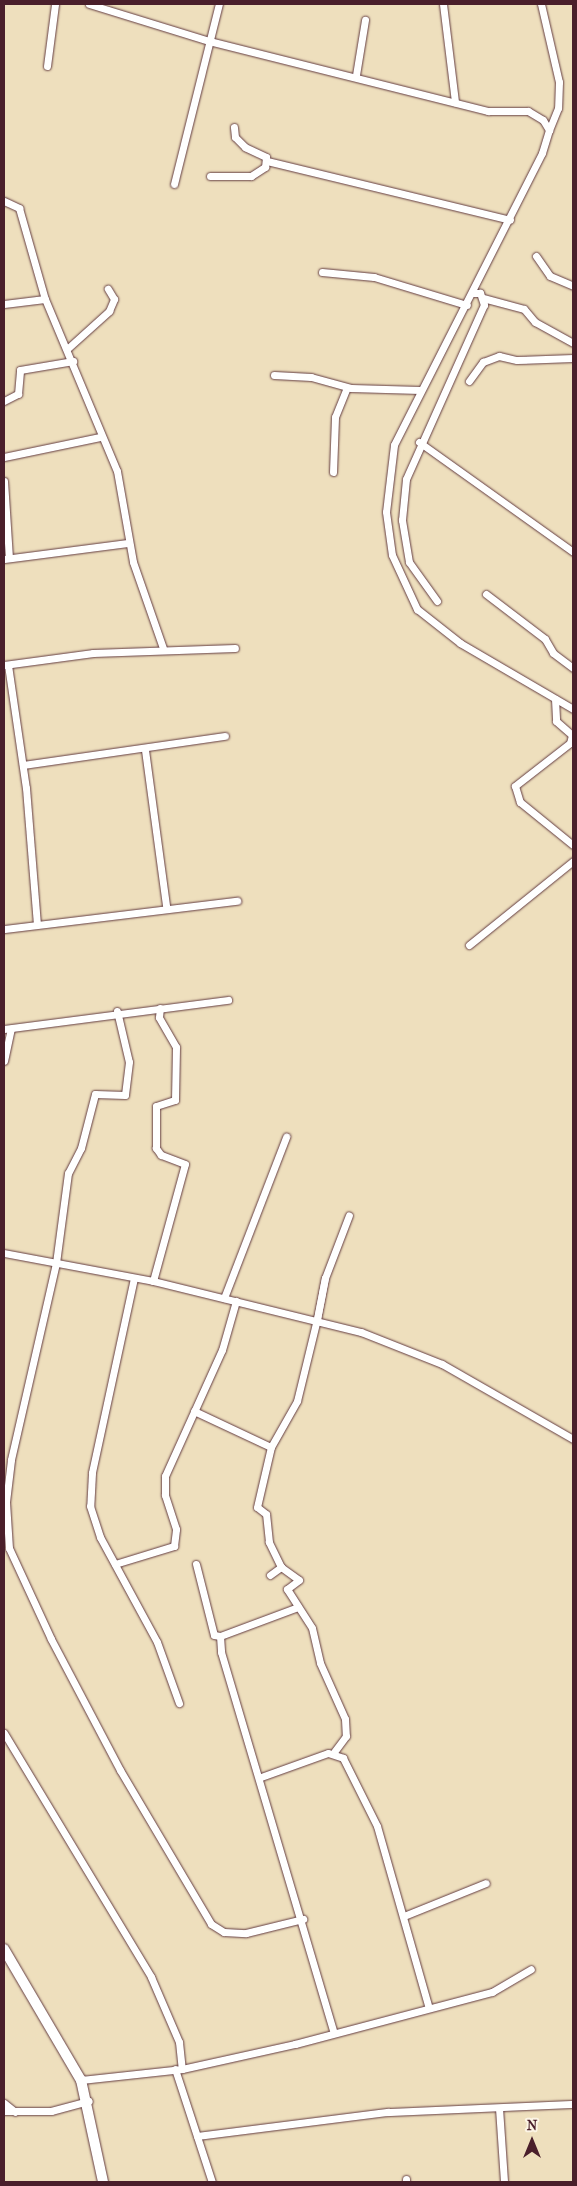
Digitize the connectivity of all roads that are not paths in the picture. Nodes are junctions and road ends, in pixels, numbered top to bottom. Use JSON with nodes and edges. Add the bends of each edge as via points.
{"nodes":[{"id":1,"x":55,"y":4,"type":"edge"},
{"id":2,"x":89,"y":4,"type":"edge"},
{"id":3,"x":220,"y":4,"type":"edge"},
{"id":4,"x":443,"y":4,"type":"edge"},
{"id":5,"x":541,"y":4,"type":"edge"},
{"id":6,"x":365,"y":20,"type":"dead end"},
{"id":7,"x":209,"y":41,"type":"junction"},
{"id":8,"x":47,"y":66,"type":"dead end"},
{"id":9,"x":356,"y":75,"type":"junction"},
{"id":10,"x":455,"y":102,"type":"junction"},
{"id":11,"x":234,"y":127,"type":"dead end"},
{"id":12,"x":549,"y":130,"type":"junction"},
{"id":13,"x":267,"y":161,"type":"junction"},
{"id":14,"x":210,"y":176,"type":"dead end"},
{"id":15,"x":174,"y":184,"type":"dead end"},
{"id":16,"x":4,"y":201,"type":"edge"},
{"id":17,"x":510,"y":220,"type":"junction"},
{"id":18,"x":536,"y":256,"type":"dead end"},
{"id":19,"x":322,"y":272,"type":"dead end"},
{"id":20,"x":573,"y":286,"type":"edge"},
{"id":21,"x":108,"y":289,"type":"dead end"},
{"id":22,"x":473,"y":293,"type":"junction"},
{"id":23,"x":483,"y":298,"type":"junction"},
{"id":24,"x":45,"y":299,"type":"junction"},
{"id":25,"x":4,"y":304,"type":"edge"},
{"id":26,"x":467,"y":305,"type":"junction"},
{"id":27,"x":573,"y":343,"type":"edge"},
{"id":28,"x":68,"y":349,"type":"junction"},
{"id":29,"x":573,"y":358,"type":"edge"},
{"id":30,"x":74,"y":361,"type":"junction"},
{"id":31,"x":274,"y":375,"type":"dead end"},
{"id":32,"x":469,"y":382,"type":"dead end"},
{"id":33,"x":348,"y":388,"type":"junction"},
{"id":34,"x":420,"y":390,"type":"junction"},
{"id":35,"x":4,"y":401,"type":"edge"},
{"id":36,"x":100,"y":436,"type":"junction"},
{"id":37,"x":419,"y":442,"type":"junction"},
{"id":38,"x":4,"y":457,"type":"edge"},
{"id":39,"x":333,"y":472,"type":"dead end"},
{"id":40,"x":4,"y":481,"type":"edge"},
{"id":41,"x":128,"y":543,"type":"junction"},
{"id":42,"x":573,"y":552,"type":"edge"},
{"id":43,"x":6,"y":558,"type":"edge"},
{"id":44,"x":486,"y":594,"type":"dead end"},
{"id":45,"x":437,"y":601,"type":"dead end"},
{"id":46,"x":163,"y":648,"type":"junction"},
{"id":47,"x":235,"y":648,"type":"dead end"},
{"id":48,"x":6,"y":665,"type":"edge"},
{"id":49,"x":573,"y":668,"type":"edge"},
{"id":50,"x":555,"y":699,"type":"junction"},
{"id":51,"x":573,"y":709,"type":"edge"},
{"id":52,"x":225,"y":736,"type":"dead end"},
{"id":53,"x":145,"y":750,"type":"junction"},
{"id":54,"x":23,"y":765,"type":"junction"},
{"id":55,"x":573,"y":845,"type":"edge"},
{"id":56,"x":573,"y":861,"type":"edge"},
{"id":57,"x":237,"y":901,"type":"dead end"},
{"id":58,"x":166,"y":906,"type":"junction"},
{"id":59,"x":37,"y":925,"type":"junction"},
{"id":60,"x":4,"y":929,"type":"edge"},
{"id":61,"x":469,"y":945,"type":"dead end"},
{"id":62,"x":228,"y":1000,"type":"dead end"},
{"id":63,"x":160,"y":1008,"type":"junction"},
{"id":64,"x":117,"y":1011,"type":"junction"},
{"id":65,"x":8,"y":1029,"type":"edge"},
{"id":66,"x":4,"y":1061,"type":"edge"},
{"id":67,"x":286,"y":1137,"type":"dead end"},
{"id":68,"x":349,"y":1215,"type":"dead end"},
{"id":69,"x":4,"y":1253,"type":"edge"},
{"id":70,"x":56,"y":1263,"type":"junction"},
{"id":71,"x":134,"y":1278,"type":"junction"},
{"id":72,"x":152,"y":1281,"type":"junction"},
{"id":73,"x":224,"y":1298,"type":"junction"},
{"id":74,"x":236,"y":1301,"type":"junction"},
{"id":75,"x":317,"y":1319,"type":"junction"},
{"id":76,"x":194,"y":1411,"type":"junction"},
{"id":77,"x":573,"y":1439,"type":"edge"},
{"id":78,"x":271,"y":1448,"type":"junction"},
{"id":79,"x":6,"y":1548,"type":"edge"},
{"id":80,"x":114,"y":1564,"type":"junction"},
{"id":81,"x":196,"y":1564,"type":"dead end"},
{"id":82,"x":281,"y":1567,"type":"junction"},
{"id":83,"x":270,"y":1575,"type":"dead end"},
{"id":84,"x":298,"y":1607,"type":"junction"},
{"id":85,"x":220,"y":1636,"type":"junction"},
{"id":86,"x":179,"y":1703,"type":"dead end"},
{"id":87,"x":4,"y":1733,"type":"edge"},
{"id":88,"x":334,"y":1753,"type":"junction"},
{"id":89,"x":261,"y":1777,"type":"junction"},
{"id":90,"x":486,"y":1883,"type":"dead end"},
{"id":91,"x":404,"y":1916,"type":"junction"},
{"id":92,"x":303,"y":1920,"type":"junction"},
{"id":93,"x":4,"y":1949,"type":"edge"},
{"id":94,"x":531,"y":1969,"type":"dead end"},
{"id":95,"x":429,"y":2008,"type":"junction"},
{"id":96,"x":334,"y":2033,"type":"junction"},
{"id":97,"x":179,"y":2069,"type":"junction"},
{"id":98,"x":81,"y":2080,"type":"junction"},
{"id":99,"x":88,"y":2101,"type":"junction"},
{"id":100,"x":4,"y":2103,"type":"edge"},
{"id":101,"x":573,"y":2104,"type":"edge"},
{"id":102,"x":499,"y":2108,"type":"junction"},
{"id":103,"x":4,"y":2111,"type":"edge"},
{"id":104,"x":16,"y":2112,"type":"junction"},
{"id":105,"x":197,"y":2136,"type":"junction"},
{"id":106,"x":103,"y":2182,"type":"edge"},
{"id":107,"x":212,"y":2182,"type":"edge"},
{"id":108,"x":504,"y":2182,"type":"edge"}],
"edges":[{"from":1,"to":8,"type":"street"},
{"from":2,"to":7,"type":"street"},
{"from":3,"to":7,"type":"street"},
{"from":4,"to":10,"type":"street"},
{"from":5,"to":12,"type":"street","via":[[559,82],[558,108]]},
{"from":6,"to":9,"type":"street"},
{"from":7,"to":9,"type":"street"},
{"from":7,"to":15,"type":"street"},
{"from":9,"to":10,"type":"street"},
{"from":10,"to":12,"type":"street","via":[[488,111],[534,113]]},
{"from":11,"to":13,"type":"street","via":[[235,138]]},
{"from":12,"to":17,"type":"street"},
{"from":13,"to":14,"type":"street","via":[[251,176]]},
{"from":13,"to":17,"type":"street"},
{"from":16,"to":24,"type":"street","via":[[18,208]]},
{"from":17,"to":22,"type":"street"},
{"from":18,"to":20,"type":"street","via":[[550,276]]},
{"from":19,"to":26,"type":"street","via":[[374,277]]},
{"from":21,"to":28,"type":"street","via":[[114,299],[109,312]]},
{"from":22,"to":23,"type":"street"},
{"from":22,"to":26,"type":"street"},
{"from":23,"to":27,"type":"street","via":[[524,309],[535,322]]},
{"from":23,"to":37,"type":"street"},
{"from":24,"to":25,"type":"street"},
{"from":24,"to":28,"type":"street"},
{"from":26,"to":34,"type":"street"},
{"from":28,"to":30,"type":"street"},
{"from":29,"to":32,"type":"street","via":[[517,360],[499,356],[483,362]]},
{"from":30,"to":35,"type":"street","via":[[20,370],[18,394]]},
{"from":30,"to":36,"type":"street"},
{"from":31,"to":33,"type":"street","via":[[311,377]]},
{"from":33,"to":34,"type":"street"},
{"from":33,"to":39,"type":"street","via":[[335,417]]},
{"from":34,"to":50,"type":"street","via":[[394,445],[389,479],[386,519],[400,578],[412,603],[428,619]]},
{"from":36,"to":38,"type":"street"},
{"from":36,"to":41,"type":"street","via":[[119,476]]},
{"from":37,"to":42,"type":"street"},
{"from":37,"to":45,"type":"street","via":[[406,479],[402,520],[409,562]]},
{"from":40,"to":43,"type":"street"},
{"from":41,"to":43,"type":"street"},
{"from":41,"to":46,"type":"street"},
{"from":44,"to":49,"type":"street","via":[[545,639],[553,653]]},
{"from":46,"to":47,"type":"street"},
{"from":46,"to":48,"type":"street"},
{"from":48,"to":54,"type":"street"},
{"from":50,"to":51,"type":"street"},
{"from":50,"to":55,"type":"street","via":[[556,721],[572,736],[570,743],[515,786],[520,802]]},
{"from":52,"to":53,"type":"street"},
{"from":53,"to":54,"type":"street"},
{"from":53,"to":58,"type":"street"},
{"from":54,"to":59,"type":"street"},
{"from":56,"to":61,"type":"street"},
{"from":57,"to":58,"type":"street"},
{"from":58,"to":59,"type":"street"},
{"from":59,"to":60,"type":"street"},
{"from":62,"to":63,"type":"street"},
{"from":63,"to":64,"type":"street"},
{"from":63,"to":72,"type":"street","via":[[160,1017],[176,1047],[174,1100],[156,1106],[156,1148],[160,1155],[185,1164]]},
{"from":64,"to":65,"type":"street"},
{"from":64,"to":70,"type":"street","via":[[129,1062],[125,1095],[95,1094],[81,1148],[68,1173]]},
{"from":65,"to":66,"type":"street"},
{"from":67,"to":73,"type":"street"},
{"from":68,"to":75,"type":"street","via":[[325,1278]]},
{"from":69,"to":70,"type":"street"},
{"from":70,"to":71,"type":"street"},
{"from":70,"to":79,"type":"street","via":[[11,1460],[6,1502]]},
{"from":71,"to":72,"type":"street"},
{"from":71,"to":80,"type":"street","via":[[90,1490],[92,1517]]},
{"from":72,"to":73,"type":"street"},
{"from":73,"to":74,"type":"street"},
{"from":74,"to":75,"type":"street"},
{"from":74,"to":76,"type":"street","via":[[222,1350]]},
{"from":75,"to":77,"type":"street","via":[[442,1364]]},
{"from":75,"to":78,"type":"street","via":[[297,1401]]},
{"from":76,"to":78,"type":"street"},
{"from":76,"to":80,"type":"street","via":[[165,1476],[165,1495],[176,1529],[174,1546]]},
{"from":78,"to":82,"type":"street","via":[[257,1507],[266,1514],[268,1542]]},
{"from":79,"to":92,"type":"street","via":[[120,1770],[211,1924],[224,1932],[246,1933]]},
{"from":80,"to":86,"type":"street","via":[[157,1642]]},
{"from":81,"to":85,"type":"street","via":[[214,1635]]},
{"from":82,"to":83,"type":"street"},
{"from":82,"to":84,"type":"street","via":[[300,1580],[287,1589]]},
{"from":84,"to":85,"type":"street"},
{"from":84,"to":88,"type":"street","via":[[312,1628],[320,1664],[345,1719],[346,1736]]},
{"from":85,"to":89,"type":"street","via":[[231,1694]]},
{"from":87,"to":97,"type":"street","via":[[154,1983],[179,2042]]},
{"from":88,"to":89,"type":"street"},
{"from":88,"to":91,"type":"street","via":[[343,1758],[367,1800]]},
{"from":89,"to":92,"type":"street"},
{"from":90,"to":91,"type":"street"},
{"from":91,"to":95,"type":"street"},
{"from":92,"to":96,"type":"street"},
{"from":93,"to":98,"type":"street"},
{"from":94,"to":95,"type":"street","via":[[492,1992]]},
{"from":95,"to":96,"type":"street"},
{"from":96,"to":97,"type":"street"},
{"from":97,"to":98,"type":"street"},
{"from":97,"to":105,"type":"street"},
{"from":98,"to":99,"type":"street"},
{"from":99,"to":104,"type":"street","via":[[51,2111]]},
{"from":99,"to":106,"type":"street"},
{"from":100,"to":104,"type":"street"},
{"from":101,"to":102,"type":"street"},
{"from":102,"to":105,"type":"street","via":[[388,2112]]},
{"from":102,"to":108,"type":"street"},
{"from":103,"to":104,"type":"street"},
{"from":105,"to":107,"type":"street"}]}
